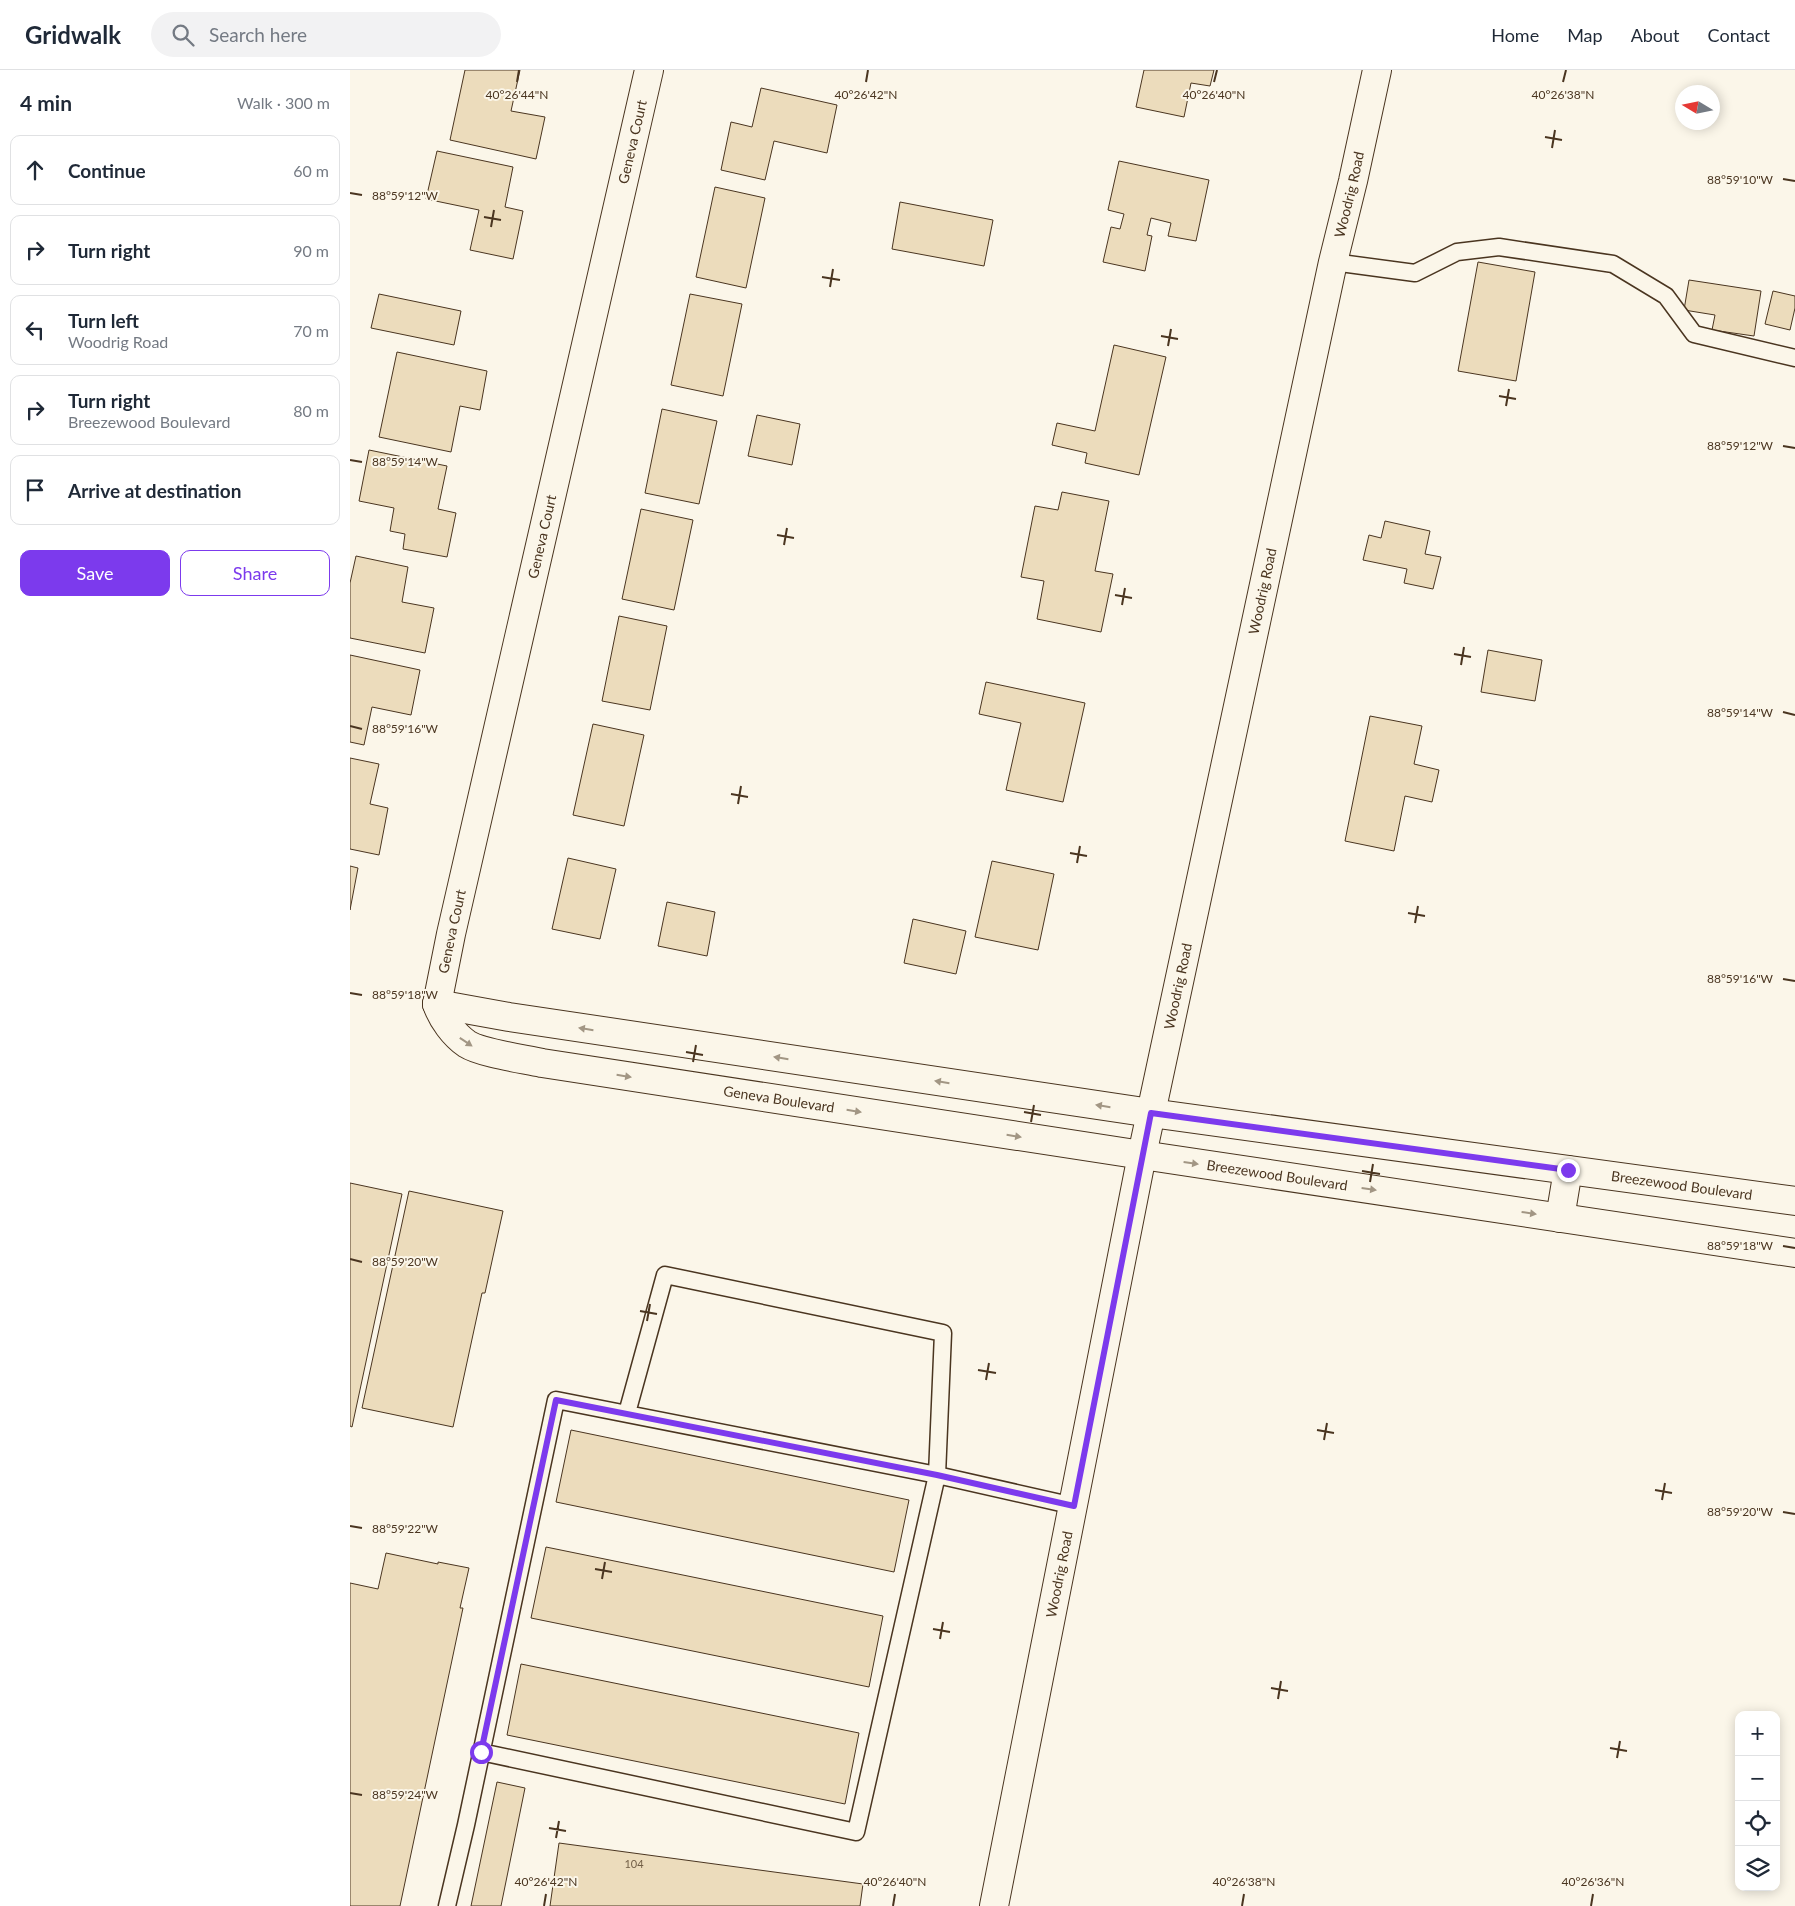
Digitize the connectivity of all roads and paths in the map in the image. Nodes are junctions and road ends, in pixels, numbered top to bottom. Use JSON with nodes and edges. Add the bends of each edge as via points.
{"nodes":[{"id":1,"x":649,"y":70,"type":"edge"},
{"id":2,"x":1377,"y":70,"type":"edge"},
{"id":3,"x":1332,"y":262,"type":"junction"},
{"id":4,"x":1795,"y":358,"type":"edge"},
{"id":5,"x":437,"y":1004,"type":"junction"},
{"id":6,"x":1151,"y":1113,"type":"junction"},
{"id":7,"x":1142,"y":1156,"type":"junction"},
{"id":8,"x":1568,"y":1170,"type":"junction"},
{"id":9,"x":1795,"y":1201,"type":"edge"},
{"id":10,"x":1560,"y":1218,"type":"junction"},
{"id":11,"x":1795,"y":1253,"type":"edge"},
{"id":12,"x":626,"y":1413,"type":"junction"},
{"id":13,"x":937,"y":1475,"type":"junction"},
{"id":14,"x":1074,"y":1506,"type":"junction"},
{"id":15,"x":481,"y":1752,"type":"junction"},
{"id":16,"x":447,"y":1906,"type":"edge"},
{"id":17,"x":994,"y":1906,"type":"edge"}],
"edges":[{"from":1,"to":5,"type":"street","name":"Geneva Court"},
{"from":2,"to":3,"type":"street","name":"Woodrig Road"},
{"from":3,"to":4,"type":"lane","via":[[1415,273],[1457,252],[1499,247],[1613,264],[1666,296],[1694,334]]},
{"from":3,"to":6,"type":"street","name":"Woodrig Road"},
{"from":6,"to":5,"type":"street","name":"Breezewood Boulevard","one_way":true},
{"from":5,"to":7,"type":"street","name":"Geneva Boulevard","one_way":true,"via":[[451,1029],[467,1045],[495,1053],[552,1065]]},
{"from":6,"to":7,"type":"street","name":"Woodrig Road"},
{"from":6,"to":8,"type":"street","name":"Breezewood Boulevard"},
{"from":7,"to":10,"type":"street","name":"Breezewood Boulevard","one_way":true},
{"from":7,"to":14,"type":"street","name":"Woodrig Road"},
{"from":8,"to":9,"type":"street","name":"Breezewood Boulevard"},
{"from":8,"to":10,"type":"street"},
{"from":10,"to":11,"type":"street","name":"Breezewood Boulevard"},
{"from":12,"to":13,"type":"lane"},
{"from":12,"to":13,"type":"lane","via":[[665,1275],[943,1333]]},
{"from":12,"to":15,"type":"lane","via":[[556,1400]]},
{"from":13,"to":14,"type":"lane"},
{"from":13,"to":15,"type":"lane","via":[[856,1832]]},
{"from":14,"to":17,"type":"street","name":"Woodrig Road"},
{"from":15,"to":16,"type":"lane"}]}
